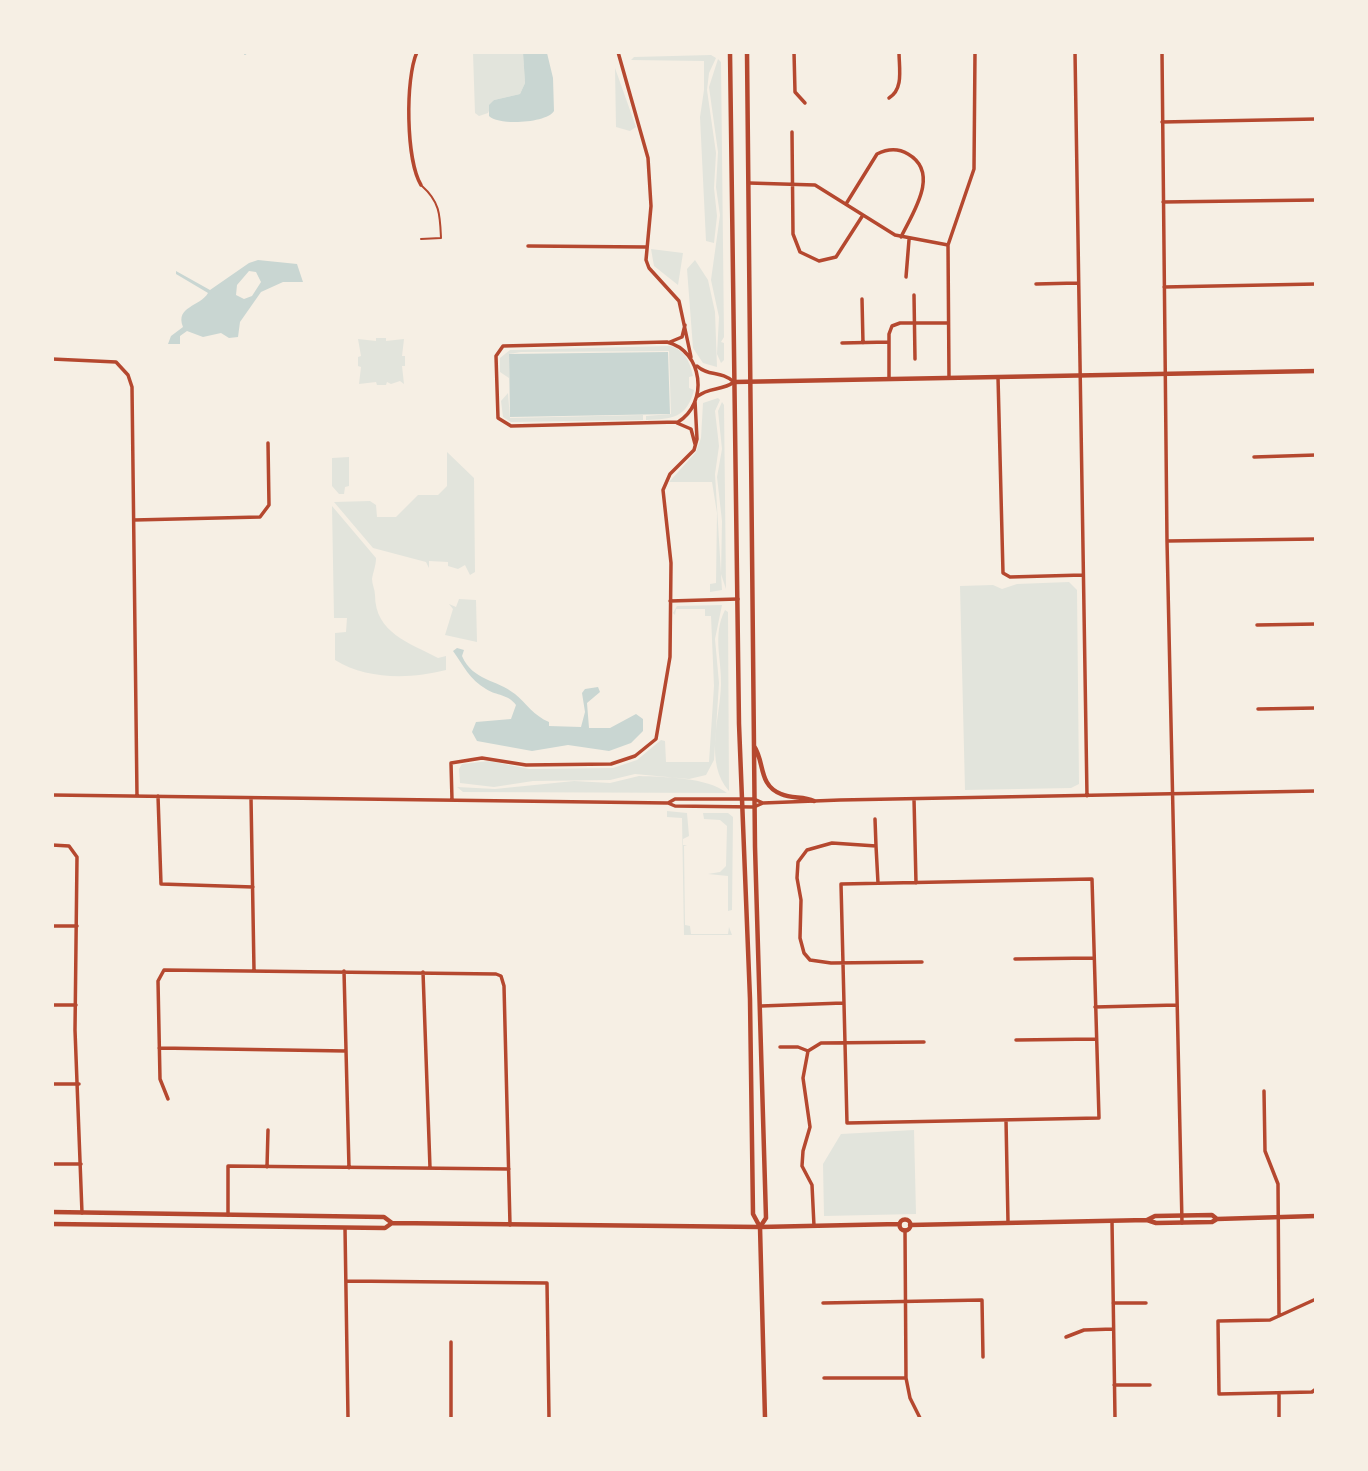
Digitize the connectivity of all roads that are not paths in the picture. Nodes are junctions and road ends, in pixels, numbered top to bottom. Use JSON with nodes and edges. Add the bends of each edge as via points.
{"nodes":[{"id":1,"x":418,"y":52,"type":"edge"},
{"id":2,"x":618,"y":52,"type":"edge"},
{"id":3,"x":730,"y":52,"type":"edge"},
{"id":4,"x":747,"y":52,"type":"edge"},
{"id":5,"x":794,"y":52,"type":"edge"},
{"id":6,"x":899,"y":52,"type":"edge"},
{"id":7,"x":975,"y":52,"type":"edge"},
{"id":8,"x":1075,"y":52,"type":"edge"},
{"id":9,"x":1162,"y":52,"type":"edge"},
{"id":10,"x":889,"y":98,"type":"dead end"},
{"id":11,"x":805,"y":103,"type":"dead end"},
{"id":12,"x":1315,"y":119,"type":"edge"},
{"id":13,"x":1162,"y":122,"type":"junction"},
{"id":14,"x":792,"y":132,"type":"dead end"},
{"id":15,"x":748,"y":183,"type":"junction"},
{"id":16,"x":793,"y":184,"type":"junction"},
{"id":17,"x":421,"y":185,"type":"joint"},
{"id":18,"x":1315,"y":200,"type":"edge"},
{"id":19,"x":1163,"y":202,"type":"junction"},
{"id":20,"x":846,"y":204,"type":"junction"},
{"id":21,"x":863,"y":215,"type":"junction"},
{"id":22,"x":901,"y":237,"type":"junction"},
{"id":23,"x":421,"y":239,"type":"dead end"},
{"id":24,"x":909,"y":240,"type":"junction"},
{"id":25,"x":948,"y":245,"type":"junction"},
{"id":26,"x":528,"y":246,"type":"dead end"},
{"id":27,"x":646,"y":247,"type":"junction"},
{"id":28,"x":906,"y":276,"type":"dead end"},
{"id":29,"x":1077,"y":283,"type":"junction"},
{"id":30,"x":1036,"y":284,"type":"dead end"},
{"id":31,"x":1315,"y":284,"type":"edge"},
{"id":32,"x":1164,"y":287,"type":"junction"},
{"id":33,"x":914,"y":295,"type":"dead end"},
{"id":34,"x":862,"y":299,"type":"dead end"},
{"id":35,"x":915,"y":323,"type":"junction"},
{"id":36,"x":948,"y":323,"type":"junction"},
{"id":37,"x":685,"y":326,"type":"junction"},
{"id":38,"x":667,"y":342,"type":"junction"},
{"id":39,"x":863,"y":342,"type":"junction"},
{"id":40,"x":889,"y":342,"type":"junction"},
{"id":41,"x":842,"y":343,"type":"dead end"},
{"id":42,"x":52,"y":359,"type":"edge"},
{"id":43,"x":915,"y":359,"type":"dead end"},
{"id":44,"x":692,"y":360,"type":"junction"},
{"id":45,"x":1315,"y":371,"type":"edge"},
{"id":46,"x":1165,"y":374,"type":"junction"},
{"id":47,"x":1078,"y":376,"type":"junction"},
{"id":48,"x":998,"y":377,"type":"junction"},
{"id":49,"x":949,"y":378,"type":"junction"},
{"id":50,"x":889,"y":379,"type":"junction"},
{"id":51,"x":734,"y":382,"type":"junction"},
{"id":52,"x":749,"y":382,"type":"junction"},
{"id":53,"x":695,"y":400,"type":"junction"},
{"id":54,"x":675,"y":423,"type":"junction"},
{"id":55,"x":268,"y":443,"type":"dead end"},
{"id":56,"x":695,"y":444,"type":"junction"},
{"id":57,"x":1315,"y":456,"type":"edge"},
{"id":58,"x":1254,"y":457,"type":"dead end"},
{"id":59,"x":134,"y":520,"type":"junction"},
{"id":60,"x":1315,"y":539,"type":"edge"},
{"id":61,"x":1167,"y":541,"type":"junction"},
{"id":62,"x":1083,"y":575,"type":"junction"},
{"id":63,"x":737,"y":599,"type":"junction"},
{"id":64,"x":670,"y":601,"type":"junction"},
{"id":65,"x":1315,"y":624,"type":"edge"},
{"id":66,"x":1257,"y":625,"type":"dead end"},
{"id":67,"x":1315,"y":708,"type":"edge"},
{"id":68,"x":1258,"y":709,"type":"dead end"},
{"id":69,"x":754,"y":746,"type":"junction"},
{"id":70,"x":1315,"y":791,"type":"edge"},
{"id":71,"x":1174,"y":794,"type":"junction"},
{"id":72,"x":52,"y":795,"type":"edge"},
{"id":73,"x":137,"y":796,"type":"junction"},
{"id":74,"x":158,"y":796,"type":"junction"},
{"id":75,"x":1087,"y":796,"type":"junction"},
{"id":76,"x":251,"y":797,"type":"junction"},
{"id":77,"x":743,"y":799,"type":"junction"},
{"id":78,"x":754,"y":799,"type":"junction"},
{"id":79,"x":914,"y":799,"type":"junction"},
{"id":80,"x":452,"y":800,"type":"junction"},
{"id":81,"x":814,"y":802,"type":"junction"},
{"id":82,"x":668,"y":803,"type":"junction"},
{"id":83,"x":763,"y":803,"type":"junction"},
{"id":84,"x":743,"y":807,"type":"junction"},
{"id":85,"x":754,"y":807,"type":"junction"},
{"id":86,"x":875,"y":819,"type":"dead end"},
{"id":87,"x":52,"y":845,"type":"edge"},
{"id":88,"x":876,"y":846,"type":"junction"},
{"id":89,"x":878,"y":883,"type":"junction"},
{"id":90,"x":916,"y":883,"type":"junction"},
{"id":91,"x":253,"y":887,"type":"junction"},
{"id":92,"x":52,"y":926,"type":"edge"},
{"id":93,"x":77,"y":926,"type":"junction"},
{"id":94,"x":1094,"y":958,"type":"junction"},
{"id":95,"x":1015,"y":960,"type":"dead end"},
{"id":96,"x":922,"y":961,"type":"dead end"},
{"id":97,"x":843,"y":963,"type":"junction"},
{"id":98,"x":254,"y":970,"type":"junction"},
{"id":99,"x":344,"y":971,"type":"junction"},
{"id":100,"x":423,"y":972,"type":"junction"},
{"id":101,"x":844,"y":1003,"type":"junction"},
{"id":102,"x":52,"y":1005,"type":"edge"},
{"id":103,"x":76,"y":1005,"type":"junction"},
{"id":104,"x":1177,"y":1005,"type":"junction"},
{"id":105,"x":761,"y":1006,"type":"junction"},
{"id":106,"x":1095,"y":1007,"type":"junction"},
{"id":107,"x":1096,"y":1039,"type":"junction"},
{"id":108,"x":1016,"y":1040,"type":"dead end"},
{"id":109,"x":924,"y":1042,"type":"dead end"},
{"id":110,"x":845,"y":1043,"type":"junction"},
{"id":111,"x":780,"y":1047,"type":"dead end"},
{"id":112,"x":159,"y":1048,"type":"junction"},
{"id":113,"x":346,"y":1051,"type":"junction"},
{"id":114,"x":807,"y":1051,"type":"junction"},
{"id":115,"x":52,"y":1084,"type":"edge"},
{"id":116,"x":79,"y":1084,"type":"junction"},
{"id":117,"x":1264,"y":1091,"type":"dead end"},
{"id":118,"x":168,"y":1099,"type":"dead end"},
{"id":119,"x":1006,"y":1120,"type":"junction"},
{"id":120,"x":268,"y":1130,"type":"dead end"},
{"id":121,"x":52,"y":1164,"type":"edge"},
{"id":122,"x":81,"y":1164,"type":"junction"},
{"id":123,"x":267,"y":1167,"type":"junction"},
{"id":124,"x":349,"y":1168,"type":"junction"},
{"id":125,"x":430,"y":1168,"type":"junction"},
{"id":126,"x":509,"y":1169,"type":"junction"},
{"id":127,"x":52,"y":1212,"type":"edge"},
{"id":128,"x":82,"y":1213,"type":"junction"},
{"id":129,"x":228,"y":1215,"type":"junction"},
{"id":130,"x":1182,"y":1215,"type":"junction"},
{"id":131,"x":1315,"y":1216,"type":"edge"},
{"id":132,"x":1279,"y":1217,"type":"junction"},
{"id":133,"x":1217,"y":1219,"type":"junction"},
{"id":134,"x":1147,"y":1220,"type":"junction"},
{"id":135,"x":1112,"y":1221,"type":"junction"},
{"id":136,"x":1009,"y":1222,"type":"junction"},
{"id":137,"x":392,"y":1223,"type":"junction"},
{"id":138,"x":1182,"y":1223,"type":"junction"},
{"id":139,"x":52,"y":1224,"type":"edge"},
{"id":140,"x":899,"y":1224,"type":"junction"},
{"id":141,"x":910,"y":1224,"type":"junction"},
{"id":142,"x":510,"y":1225,"type":"junction"},
{"id":143,"x":814,"y":1226,"type":"junction"},
{"id":144,"x":760,"y":1227,"type":"junction"},
{"id":145,"x":345,"y":1228,"type":"junction"},
{"id":146,"x":905,"y":1230,"type":"junction"},
{"id":147,"x":346,"y":1281,"type":"junction"},
{"id":148,"x":1315,"y":1299,"type":"edge"},
{"id":149,"x":906,"y":1302,"type":"junction"},
{"id":150,"x":823,"y":1303,"type":"dead end"},
{"id":151,"x":1113,"y":1303,"type":"junction"},
{"id":152,"x":1146,"y":1303,"type":"dead end"},
{"id":153,"x":1279,"y":1315,"type":"junction"},
{"id":154,"x":1113,"y":1329,"type":"junction"},
{"id":155,"x":1066,"y":1337,"type":"dead end"},
{"id":156,"x":450,"y":1342,"type":"dead end"},
{"id":157,"x":984,"y":1357,"type":"dead end"},
{"id":158,"x":824,"y":1378,"type":"dead end"},
{"id":159,"x":906,"y":1378,"type":"junction"},
{"id":160,"x":1150,"y":1384,"type":"dead end"},
{"id":161,"x":1114,"y":1385,"type":"junction"},
{"id":162,"x":1315,"y":1389,"type":"edge"},
{"id":163,"x":1279,"y":1392,"type":"junction"},
{"id":164,"x":348,"y":1419,"type":"edge"},
{"id":165,"x":451,"y":1419,"type":"edge"},
{"id":166,"x":549,"y":1419,"type":"edge"},
{"id":167,"x":765,"y":1419,"type":"edge"},
{"id":168,"x":920,"y":1419,"type":"edge"},
{"id":169,"x":1115,"y":1419,"type":"edge"},
{"id":170,"x":1279,"y":1419,"type":"edge"}],
"edges":[{"from":1,"to":17,"type":"street","via":[[412,69],[412,165]]},
{"from":2,"to":27,"type":"street","via":[[647,150],[651,206]]},
{"from":3,"to":51,"type":"main road"},
{"from":4,"to":15,"type":"main road"},
{"from":5,"to":11,"type":"street","via":[[795,89]]},
{"from":6,"to":10,"type":"street","via":[[899,88]]},
{"from":7,"to":25,"type":"street","via":[[974,169]]},
{"from":8,"to":29,"type":"street"},
{"from":9,"to":13,"type":"street"},
{"from":12,"to":13,"type":"street"},
{"from":13,"to":19,"type":"street"},
{"from":14,"to":16,"type":"street"},
{"from":15,"to":16,"type":"street"},
{"from":15,"to":52,"type":"main road"},
{"from":16,"to":20,"type":"street","via":[[821,187]]},
{"from":16,"to":21,"type":"street","via":[[794,239],[808,258],[824,261],[840,254]]},
{"from":17,"to":23,"type":"lane","via":[[440,209],[441,239]]},
{"from":18,"to":19,"type":"street"},
{"from":19,"to":32,"type":"street"},
{"from":20,"to":21,"type":"street"},
{"from":20,"to":22,"type":"street","via":[[877,154],[892,150],[910,155],[920,167],[923,186]]},
{"from":21,"to":22,"type":"street"},
{"from":22,"to":24,"type":"street"},
{"from":24,"to":25,"type":"street"},
{"from":24,"to":28,"type":"street"},
{"from":25,"to":36,"type":"street"},
{"from":26,"to":27,"type":"street"},
{"from":27,"to":37,"type":"street","via":[[649,268],[676,296]]},
{"from":29,"to":30,"type":"street"},
{"from":29,"to":47,"type":"street"},
{"from":31,"to":32,"type":"street"},
{"from":32,"to":46,"type":"street"},
{"from":33,"to":35,"type":"street"},
{"from":34,"to":39,"type":"street"},
{"from":35,"to":36,"type":"street"},
{"from":35,"to":40,"type":"street","via":[[894,325]]},
{"from":35,"to":43,"type":"street"},
{"from":36,"to":49,"type":"street"},
{"from":37,"to":38,"type":"street","via":[[681,338]]},
{"from":37,"to":44,"type":"street"},
{"from":38,"to":44,"type":"street"},
{"from":38,"to":54,"type":"street","via":[[503,346],[496,356],[497,413],[501,422],[511,426]]},
{"from":39,"to":40,"type":"street"},
{"from":39,"to":41,"type":"street"},
{"from":40,"to":50,"type":"street"},
{"from":42,"to":59,"type":"street","via":[[109,360],[120,364],[128,375],[132,387]]},
{"from":44,"to":51,"type":"street","via":[[704,371],[724,373]]},
{"from":44,"to":53,"type":"street","via":[[698,380]]},
{"from":45,"to":46,"type":"main road"},
{"from":46,"to":47,"type":"main road"},
{"from":46,"to":61,"type":"street"},
{"from":47,"to":48,"type":"main road"},
{"from":47,"to":62,"type":"street"},
{"from":48,"to":49,"type":"main road"},
{"from":48,"to":62,"type":"street","via":[[1004,575]]},
{"from":49,"to":50,"type":"main road"},
{"from":50,"to":52,"type":"main road"},
{"from":51,"to":52,"type":"main road"},
{"from":51,"to":53,"type":"street","via":[[724,389],[704,391]]},
{"from":51,"to":63,"type":"main road"},
{"from":52,"to":69,"type":"main road"},
{"from":53,"to":54,"type":"street","via":[[685,417]]},
{"from":53,"to":56,"type":"street"},
{"from":54,"to":56,"type":"street","via":[[691,429]]},
{"from":55,"to":59,"type":"street","via":[[269,503],[261,516]]},
{"from":56,"to":64,"type":"street","via":[[663,490],[670,544]]},
{"from":57,"to":58,"type":"street"},
{"from":59,"to":73,"type":"street"},
{"from":60,"to":61,"type":"street"},
{"from":61,"to":71,"type":"street"},
{"from":62,"to":75,"type":"street"},
{"from":63,"to":64,"type":"street"},
{"from":63,"to":77,"type":"main road"},
{"from":64,"to":80,"type":"street","via":[[669,676],[656,739],[643,752],[606,765],[526,765],[487,758],[451,763]]},
{"from":65,"to":66,"type":"street"},
{"from":67,"to":68,"type":"street"},
{"from":69,"to":78,"type":"main road"},
{"from":69,"to":81,"type":"main road","via":[[771,788]]},
{"from":70,"to":71,"type":"street"},
{"from":71,"to":75,"type":"street"},
{"from":71,"to":104,"type":"street"},
{"from":72,"to":73,"type":"street"},
{"from":73,"to":74,"type":"street"},
{"from":74,"to":76,"type":"street"},
{"from":74,"to":91,"type":"street","via":[[161,884]]},
{"from":75,"to":79,"type":"street"},
{"from":76,"to":80,"type":"street"},
{"from":76,"to":91,"type":"street"},
{"from":77,"to":78,"type":"street"},
{"from":77,"to":82,"type":"street","via":[[675,799]]},
{"from":77,"to":84,"type":"main road"},
{"from":78,"to":83,"type":"street"},
{"from":78,"to":85,"type":"main road"},
{"from":79,"to":81,"type":"street"},
{"from":79,"to":90,"type":"street"},
{"from":80,"to":82,"type":"street"},
{"from":81,"to":83,"type":"street"},
{"from":82,"to":84,"type":"street"},
{"from":83,"to":85,"type":"street"},
{"from":84,"to":85,"type":"street"},
{"from":84,"to":144,"type":"main road","via":[[753,1214]]},
{"from":85,"to":105,"type":"main road"},
{"from":86,"to":88,"type":"street"},
{"from":87,"to":93,"type":"street","via":[[73,848],[77,857]]},
{"from":88,"to":89,"type":"street"},
{"from":88,"to":97,"type":"street","via":[[823,843],[807,850],[798,862],[804,953],[810,960]]},
{"from":89,"to":90,"type":"street"},
{"from":89,"to":97,"type":"street","via":[[841,884]]},
{"from":90,"to":94,"type":"street","via":[[1092,879]]},
{"from":91,"to":98,"type":"street"},
{"from":92,"to":93,"type":"street"},
{"from":93,"to":103,"type":"street"},
{"from":94,"to":95,"type":"street"},
{"from":94,"to":106,"type":"street"},
{"from":96,"to":97,"type":"street"},
{"from":97,"to":101,"type":"street"},
{"from":98,"to":99,"type":"street"},
{"from":98,"to":112,"type":"street","via":[[161,972]]},
{"from":99,"to":100,"type":"street"},
{"from":99,"to":113,"type":"street"},
{"from":100,"to":125,"type":"street"},
{"from":100,"to":126,"type":"street","via":[[501,976],[505,986]]},
{"from":101,"to":105,"type":"street"},
{"from":101,"to":110,"type":"street"},
{"from":102,"to":103,"type":"street"},
{"from":103,"to":116,"type":"street"},
{"from":104,"to":106,"type":"street"},
{"from":104,"to":130,"type":"street"},
{"from":105,"to":144,"type":"main road","via":[[766,1218]]},
{"from":106,"to":107,"type":"street"},
{"from":107,"to":108,"type":"street"},
{"from":107,"to":119,"type":"street","via":[[1098,1118]]},
{"from":109,"to":110,"type":"street"},
{"from":110,"to":114,"type":"street","via":[[821,1043]]},
{"from":110,"to":119,"type":"street","via":[[847,1123]]},
{"from":111,"to":114,"type":"street"},
{"from":112,"to":113,"type":"street"},
{"from":112,"to":118,"type":"street","via":[[160,1085]]},
{"from":113,"to":124,"type":"street"},
{"from":114,"to":143,"type":"street","via":[[803,1079],[810,1127],[802,1166],[812,1185]]},
{"from":115,"to":116,"type":"street"},
{"from":116,"to":122,"type":"street"},
{"from":117,"to":132,"type":"street","via":[[1265,1148],[1278,1180]]},
{"from":119,"to":136,"type":"street"},
{"from":120,"to":123,"type":"street"},
{"from":121,"to":122,"type":"street"},
{"from":122,"to":128,"type":"street"},
{"from":123,"to":124,"type":"street"},
{"from":123,"to":129,"type":"street","via":[[228,1166]]},
{"from":124,"to":125,"type":"street"},
{"from":125,"to":126,"type":"street"},
{"from":126,"to":142,"type":"street"},
{"from":127,"to":128,"type":"main road"},
{"from":128,"to":129,"type":"main road"},
{"from":129,"to":137,"type":"main road","via":[[384,1217]]},
{"from":130,"to":133,"type":"main road"},
{"from":130,"to":134,"type":"main road"},
{"from":130,"to":138,"type":"street"},
{"from":131,"to":132,"type":"main road"},
{"from":132,"to":133,"type":"main road"},
{"from":132,"to":153,"type":"street"},
{"from":133,"to":138,"type":"main road"},
{"from":134,"to":135,"type":"main road"},
{"from":134,"to":138,"type":"main road"},
{"from":135,"to":136,"type":"main road"},
{"from":135,"to":151,"type":"street"},
{"from":136,"to":141,"type":"main road"},
{"from":137,"to":142,"type":"main road"},
{"from":137,"to":145,"type":"main road","via":[[385,1228]]},
{"from":139,"to":145,"type":"main road"},
{"from":140,"to":141,"type":"main road","via":[[904,1219]]},
{"from":140,"to":143,"type":"main road"},
{"from":140,"to":146,"type":"main road"},
{"from":141,"to":146,"type":"main road"},
{"from":142,"to":144,"type":"main road"},
{"from":143,"to":144,"type":"main road"},
{"from":144,"to":167,"type":"main road"},
{"from":145,"to":147,"type":"street"},
{"from":146,"to":149,"type":"street"},
{"from":147,"to":164,"type":"street"},
{"from":147,"to":166,"type":"street","via":[[547,1283]]},
{"from":148,"to":153,"type":"street"},
{"from":149,"to":150,"type":"street"},
{"from":149,"to":157,"type":"street","via":[[982,1300]]},
{"from":149,"to":159,"type":"street"},
{"from":151,"to":152,"type":"street"},
{"from":151,"to":154,"type":"street"},
{"from":153,"to":163,"type":"street","via":[[1270,1320],[1218,1321],[1219,1394]]},
{"from":154,"to":155,"type":"street","via":[[1084,1330]]},
{"from":154,"to":161,"type":"street"},
{"from":156,"to":165,"type":"street"},
{"from":158,"to":159,"type":"street"},
{"from":159,"to":168,"type":"street"},
{"from":160,"to":161,"type":"street"},
{"from":161,"to":169,"type":"street"},
{"from":162,"to":163,"type":"street"},
{"from":163,"to":170,"type":"street"}]}
